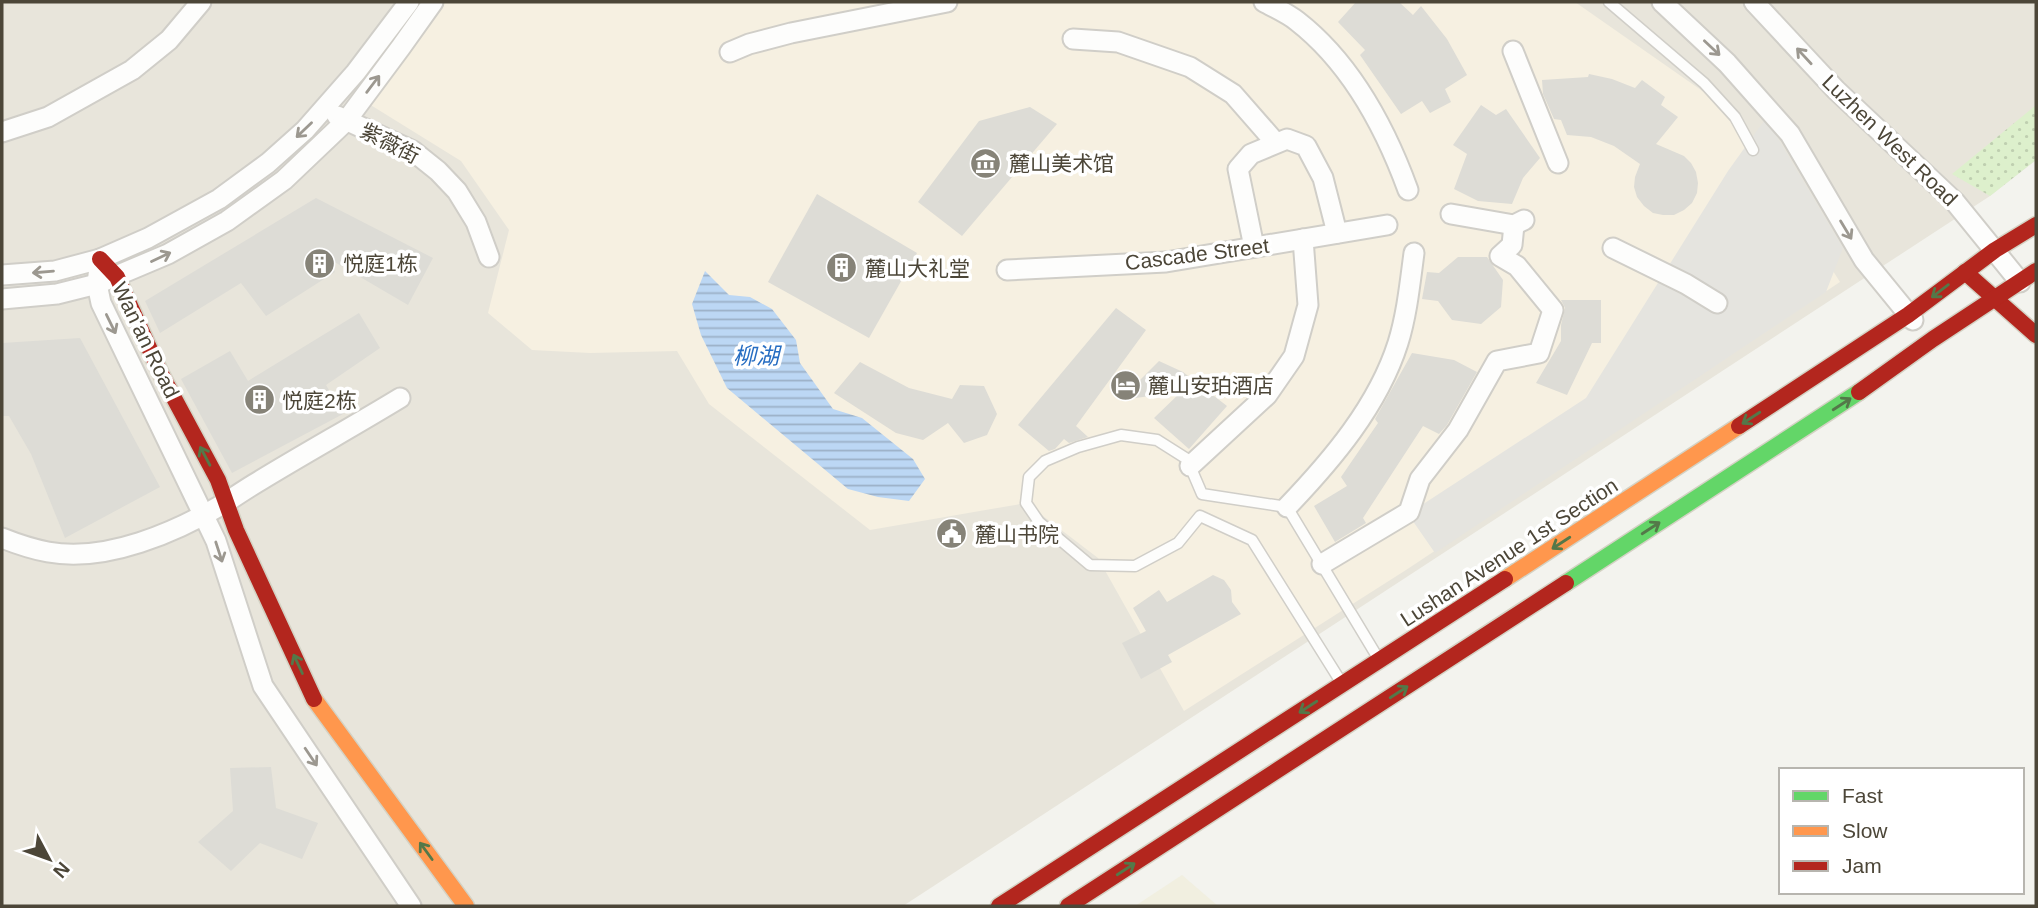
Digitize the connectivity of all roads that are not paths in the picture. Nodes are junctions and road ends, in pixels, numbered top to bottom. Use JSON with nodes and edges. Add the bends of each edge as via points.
{"nodes":[{"id":1,"x":201,"y":2,"type":"edge"},
{"id":2,"x":409,"y":2,"type":"edge"},
{"id":3,"x":433,"y":2,"type":"edge"},
{"id":4,"x":947,"y":2,"type":"edge"},
{"id":5,"x":1264,"y":2,"type":"edge"},
{"id":6,"x":1609,"y":2,"type":"edge"},
{"id":7,"x":1662,"y":2,"type":"edge"},
{"id":8,"x":1754,"y":2,"type":"edge"},
{"id":9,"x":1073,"y":39,"type":"dead end"},
{"id":10,"x":1513,"y":51,"type":"dead end"},
{"id":11,"x":730,"y":52,"type":"dead end"},
{"id":12,"x":324,"y":110,"type":"junction"},
{"id":13,"x":346,"y":121,"type":"junction"},
{"id":14,"x":2,"y":132,"type":"edge"},
{"id":15,"x":1275,"y":142,"type":"junction"},
{"id":16,"x":1753,"y":150,"type":"dead end"},
{"id":17,"x":1558,"y":163,"type":"dead end"},
{"id":18,"x":1408,"y":190,"type":"dead end"},
{"id":19,"x":1451,"y":214,"type":"dead end"},
{"id":20,"x":1387,"y":225,"type":"dead end"},
{"id":21,"x":2036,"y":225,"type":"edge"},
{"id":22,"x":1337,"y":233,"type":"junction"},
{"id":23,"x":1303,"y":239,"type":"junction"},
{"id":24,"x":1254,"y":247,"type":"junction"},
{"id":25,"x":1613,"y":248,"type":"dead end"},
{"id":26,"x":1995,"y":250,"type":"junction"},
{"id":27,"x":1415,"y":253,"type":"dead end"},
{"id":28,"x":489,"y":257,"type":"dead end"},
{"id":29,"x":100,"y":258,"type":"junction"},
{"id":30,"x":1007,"y":270,"type":"dead end"},
{"id":31,"x":1965,"y":272,"type":"junction"},
{"id":32,"x":2,"y":275,"type":"edge"},
{"id":33,"x":117,"y":276,"type":"junction"},
{"id":34,"x":2028,"y":277,"type":"edge"},
{"id":35,"x":97,"y":284,"type":"junction"},
{"id":36,"x":2,"y":299,"type":"edge"},
{"id":37,"x":1996,"y":299,"type":"junction"},
{"id":38,"x":1717,"y":303,"type":"dead end"},
{"id":39,"x":1908,"y":315,"type":"junction"},
{"id":40,"x":2036,"y":335,"type":"edge"},
{"id":41,"x":1933,"y":339,"type":"junction"},
{"id":42,"x":400,"y":398,"type":"dead end"},
{"id":43,"x":1190,"y":466,"type":"junction"},
{"id":44,"x":226,"y":502,"type":"junction"},
{"id":45,"x":1287,"y":507,"type":"junction"},
{"id":46,"x":203,"y":515,"type":"junction"},
{"id":47,"x":2,"y":538,"type":"edge"},
{"id":48,"x":1321,"y":564,"type":"junction"},
{"id":49,"x":1380,"y":661,"type":"junction"},
{"id":50,"x":1343,"y":685,"type":"junction"},
{"id":51,"x":411,"y":906,"type":"edge"},
{"id":52,"x":466,"y":906,"type":"edge"},
{"id":53,"x":999,"y":906,"type":"edge"},
{"id":54,"x":1068,"y":906,"type":"edge"}],
"edges":[{"from":1,"to":14,"type":"street","via":[[169,40],[132,70],[48,117]]},
{"from":2,"to":12,"type":"street"},
{"from":13,"to":3,"type":"street","one_way":true},
{"from":4,"to":11,"type":"street","via":[[792,33]]},
{"from":5,"to":18,"type":"street","via":[[1296,20],[1353,81],[1380,122]]},
{"from":6,"to":16,"type":"lane","via":[[1704,83],[1735,117]]},
{"from":7,"to":39,"type":"street","one_way":true,"via":[[1727,63],[1790,134],[1864,260]]},
{"from":26,"to":8,"type":"street","name":"Luzhen West Road","one_way":true,"via":[[1955,202],[1836,90]]},
{"from":9,"to":15,"type":"street","via":[[1118,42],[1189,66],[1233,93]]},
{"from":10,"to":17,"type":"street"},
{"from":12,"to":13,"type":"street","name":"紫薇街"},
{"from":12,"to":29,"type":"street","one_way":true,"via":[[268,163],[219,199]]},
{"from":13,"to":28,"type":"street","name":"紫薇街","via":[[413,151],[438,171],[476,222]]},
{"from":33,"to":13,"type":"street","one_way":true,"via":[[227,221],[284,180]]},
{"from":15,"to":22,"type":"street","via":[[1287,139],[1306,146],[1323,178]]},
{"from":15,"to":24,"type":"street","via":[[1251,154],[1238,169]]},
{"from":19,"to":48,"type":"street","via":[[1519,222],[1512,244],[1500,256],[1517,266],[1553,310],[1539,353],[1497,361],[1458,430],[1420,479],[1409,512]]},
{"from":20,"to":22,"type":"street","name":"Cascade Street"},
{"from":21,"to":26,"type":"main road","name":"Lushan Avenue 1st Section"},
{"from":22,"to":23,"type":"street","name":"Cascade Street"},
{"from":23,"to":24,"type":"street","name":"Cascade Street"},
{"from":23,"to":43,"type":"street","via":[[1308,305],[1294,356],[1267,395]]},
{"from":24,"to":30,"type":"street","name":"Cascade Street","via":[[1166,262]]},
{"from":25,"to":38,"type":"street"},
{"from":26,"to":31,"type":"main road","name":"Lushan Avenue 1st Section"},
{"from":26,"to":34,"type":"street","name":"Luzhen West Road"},
{"from":27,"to":45,"type":"street","via":[[1398,344],[1380,385],[1323,470]]},
{"from":29,"to":32,"type":"street","one_way":true,"via":[[55,271]]},
{"from":29,"to":33,"type":"main road","name":"Wan'an Road"},
{"from":29,"to":35,"type":"street","name":"Wan'an Road"},
{"from":31,"to":37,"type":"main road"},
{"from":31,"to":39,"type":"main road","name":"Lushan Avenue 1st Section","one_way":true},
{"from":33,"to":35,"type":"street"},
{"from":44,"to":33,"type":"main road","name":"Wan'an Road","one_way":true},
{"from":34,"to":37,"type":"main road"},
{"from":35,"to":36,"type":"street","via":[[57,294]]},
{"from":35,"to":46,"type":"street","name":"Wan'an Road","one_way":true,"via":[[101,303]]},
{"from":37,"to":40,"type":"main road"},
{"from":37,"to":41,"type":"main road"},
{"from":39,"to":41,"type":"street"},
{"from":39,"to":49,"type":"main road","name":"Lushan Avenue 1st Section","one_way":true},
{"from":54,"to":41,"type":"main road","one_way":true,"via":[[1862,391]]},
{"from":42,"to":44,"type":"street"},
{"from":43,"to":45,"type":"lane","via":[[1202,494]]},
{"from":43,"to":50,"type":"lane","via":[[1187,459],[1157,440],[1121,435],[1045,461],[1029,477],[1026,503],[1039,522],[1090,565],[1135,566],[1178,543],[1200,516],[1252,540]]},
{"from":44,"to":46,"type":"street"},
{"from":52,"to":44,"type":"main road","name":"Wan'an Road","one_way":true,"via":[[311,694]]},
{"from":45,"to":48,"type":"lane"},
{"from":46,"to":47,"type":"street","via":[[163,534],[102,552],[50,553]]},
{"from":46,"to":51,"type":"street","name":"Wan'an Road","one_way":true,"via":[[216,541],[263,686]]},
{"from":48,"to":49,"type":"lane"},
{"from":49,"to":50,"type":"main road","name":"Lushan Avenue 1st Section"},
{"from":50,"to":53,"type":"main road","name":"Lushan Avenue 1st Section","one_way":true}]}
